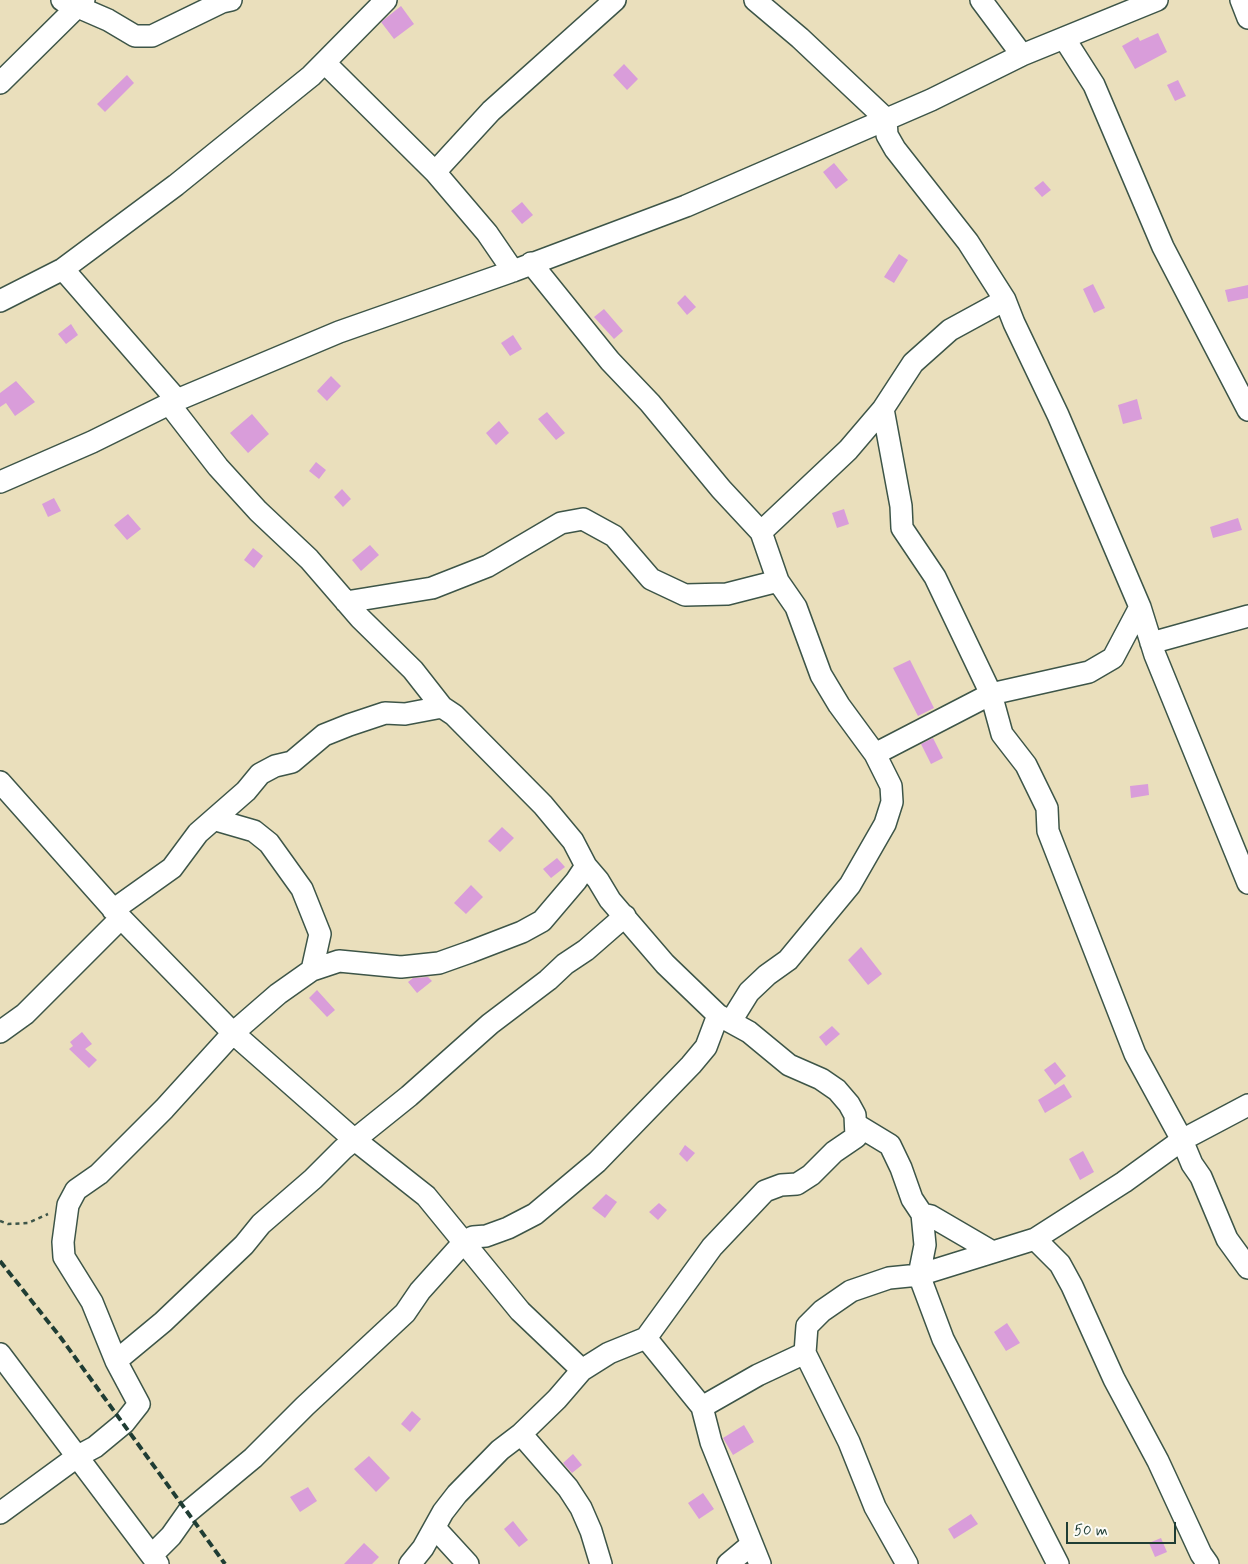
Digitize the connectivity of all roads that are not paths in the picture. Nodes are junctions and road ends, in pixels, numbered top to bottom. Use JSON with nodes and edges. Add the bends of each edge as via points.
{"nodes":[{"id":1,"x":231,"y":0,"type":"edge"},
{"id":2,"x":386,"y":0,"type":"edge"},
{"id":3,"x":615,"y":0,"type":"edge"},
{"id":4,"x":755,"y":0,"type":"edge"},
{"id":5,"x":981,"y":0,"type":"edge"},
{"id":6,"x":1157,"y":0,"type":"edge"},
{"id":7,"x":1241,"y":0,"type":"edge"},
{"id":8,"x":74,"y":2,"type":"edge"},
{"id":9,"x":1248,"y":18,"type":"edge"},
{"id":10,"x":1064,"y":38,"type":"junction"},
{"id":11,"x":1022,"y":55,"type":"junction"},
{"id":12,"x":325,"y":63,"type":"junction"},
{"id":13,"x":0,"y":83,"type":"edge"},
{"id":14,"x":886,"y":119,"type":"junction"},
{"id":15,"x":435,"y":172,"type":"junction"},
{"id":16,"x":522,"y":267,"type":"junction"},
{"id":17,"x":63,"y":269,"type":"junction"},
{"id":18,"x":1005,"y":300,"type":"junction"},
{"id":19,"x":0,"y":301,"type":"edge"},
{"id":20,"x":174,"y":403,"type":"junction"},
{"id":21,"x":883,"y":409,"type":"junction"},
{"id":22,"x":1248,"y":410,"type":"edge"},
{"id":23,"x":0,"y":482,"type":"edge"},
{"id":24,"x":761,"y":532,"type":"junction"},
{"id":25,"x":778,"y":581,"type":"junction"},
{"id":26,"x":346,"y":602,"type":"junction"},
{"id":27,"x":1140,"y":608,"type":"junction"},
{"id":28,"x":1248,"y":616,"type":"edge"},
{"id":29,"x":1151,"y":643,"type":"junction"},
{"id":30,"x":991,"y":694,"type":"junction"},
{"id":31,"x":442,"y":706,"type":"junction"},
{"id":32,"x":875,"y":754,"type":"junction"},
{"id":33,"x":0,"y":782,"type":"edge"},
{"id":34,"x":216,"y":820,"type":"junction"},
{"id":35,"x":586,"y":866,"type":"junction"},
{"id":36,"x":1248,"y":883,"type":"edge"},
{"id":37,"x":117,"y":914,"type":"junction"},
{"id":38,"x":626,"y":916,"type":"junction"},
{"id":39,"x":312,"y":970,"type":"junction"},
{"id":40,"x":725,"y":1018,"type":"junction"},
{"id":41,"x":0,"y":1032,"type":"edge"},
{"id":42,"x":233,"y":1033,"type":"junction"},
{"id":43,"x":1248,"y":1105,"type":"edge"},
{"id":44,"x":857,"y":1125,"type":"junction"},
{"id":45,"x":354,"y":1140,"type":"junction"},
{"id":46,"x":1182,"y":1140,"type":"junction"},
{"id":47,"x":922,"y":1214,"type":"junction"},
{"id":48,"x":1035,"y":1239,"type":"junction"},
{"id":49,"x":464,"y":1242,"type":"junction"},
{"id":50,"x":991,"y":1251,"type":"junction"},
{"id":51,"x":1248,"y":1268,"type":"edge"},
{"id":52,"x":919,"y":1275,"type":"junction"},
{"id":53,"x":646,"y":1338,"type":"junction"},
{"id":54,"x":805,"y":1353,"type":"junction"},
{"id":55,"x":0,"y":1354,"type":"edge"},
{"id":56,"x":116,"y":1361,"type":"junction"},
{"id":57,"x":582,"y":1370,"type":"junction"},
{"id":58,"x":702,"y":1407,"type":"junction"},
{"id":59,"x":521,"y":1434,"type":"junction"},
{"id":60,"x":78,"y":1456,"type":"junction"},
{"id":61,"x":0,"y":1513,"type":"edge"},
{"id":62,"x":435,"y":1528,"type":"junction"},
{"id":63,"x":752,"y":1544,"type":"junction"},
{"id":64,"x":155,"y":1560,"type":"edge"},
{"id":65,"x":410,"y":1564,"type":"edge"},
{"id":66,"x":468,"y":1564,"type":"edge"},
{"id":67,"x":601,"y":1564,"type":"edge"},
{"id":68,"x":728,"y":1564,"type":"edge"},
{"id":69,"x":760,"y":1564,"type":"edge"},
{"id":70,"x":906,"y":1564,"type":"edge"},
{"id":71,"x":1058,"y":1564,"type":"edge"},
{"id":72,"x":1208,"y":1564,"type":"edge"}],
"edges":[{"from":1,"to":8,"type":"street","via":[[152,36],[134,36]]},
{"from":2,"to":12,"type":"street"},
{"from":3,"to":15,"type":"street","via":[[491,111]]},
{"from":4,"to":14,"type":"street"},
{"from":5,"to":11,"type":"street"},
{"from":6,"to":10,"type":"street"},
{"from":7,"to":9,"type":"street"},
{"from":8,"to":13,"type":"street"},
{"from":10,"to":11,"type":"street"},
{"from":10,"to":22,"type":"street","via":[[1094,85],[1163,247]]},
{"from":11,"to":14,"type":"street"},
{"from":12,"to":15,"type":"street"},
{"from":12,"to":17,"type":"street","via":[[176,184]]},
{"from":14,"to":16,"type":"street","via":[[686,206]]},
{"from":14,"to":18,"type":"street","via":[[887,135],[895,149],[968,242]]},
{"from":15,"to":16,"type":"street","via":[[487,233]]},
{"from":16,"to":20,"type":"street","via":[[339,332]]},
{"from":16,"to":24,"type":"street","via":[[650,403]]},
{"from":17,"to":19,"type":"street"},
{"from":17,"to":20,"type":"street"},
{"from":18,"to":21,"type":"street","via":[[950,330],[912,363]]},
{"from":18,"to":27,"type":"street"},
{"from":20,"to":23,"type":"street"},
{"from":20,"to":26,"type":"street","via":[[218,467]]},
{"from":21,"to":24,"type":"street","via":[[848,450]]},
{"from":21,"to":30,"type":"street","via":[[902,528],[935,577]]},
{"from":24,"to":25,"type":"street"},
{"from":25,"to":26,"type":"street","via":[[727,594],[685,595],[651,579],[614,536],[582,519],[561,523],[488,566],[432,588]]},
{"from":25,"to":32,"type":"street","via":[[796,607],[821,675]]},
{"from":26,"to":31,"type":"street","via":[[413,670]]},
{"from":27,"to":29,"type":"street"},
{"from":27,"to":30,"type":"street","via":[[1113,658],[1089,672]]},
{"from":28,"to":29,"type":"street"},
{"from":29,"to":36,"type":"street"},
{"from":30,"to":32,"type":"street"},
{"from":30,"to":46,"type":"street","via":[[1002,734],[1026,765],[1047,808],[1048,831],[1135,1054]]},
{"from":31,"to":34,"type":"street","via":[[405,714],[385,713],[324,735],[292,762],[274,766],[260,774]]},
{"from":31,"to":35,"type":"street","via":[[522,782],[572,841]]},
{"from":32,"to":40,"type":"street","via":[[891,786],[892,802],[885,824],[850,885],[788,960],[766,975]]},
{"from":33,"to":37,"type":"street"},
{"from":34,"to":37,"type":"street","via":[[198,833],[172,868]]},
{"from":34,"to":39,"type":"street","via":[[254,831],[269,843],[302,889],[320,934]]},
{"from":35,"to":38,"type":"street"},
{"from":35,"to":39,"type":"street","via":[[542,921],[470,952],[439,963],[401,967],[339,961]]},
{"from":37,"to":41,"type":"street","via":[[25,1014]]},
{"from":37,"to":42,"type":"street"},
{"from":38,"to":40,"type":"street","via":[[665,964]]},
{"from":38,"to":45,"type":"street","via":[[490,1024]]},
{"from":39,"to":42,"type":"street"},
{"from":40,"to":44,"type":"street","via":[[789,1065],[837,1090],[849,1104]]},
{"from":40,"to":49,"type":"street","via":[[692,1065],[597,1162],[535,1214],[508,1228]]},
{"from":42,"to":45,"type":"street"},
{"from":42,"to":56,"type":"street","via":[[164,1109],[99,1174],[76,1190],[68,1204],[64,1257],[92,1302]]},
{"from":43,"to":46,"type":"street"},
{"from":44,"to":47,"type":"street","via":[[890,1145],[912,1199]]},
{"from":44,"to":53,"type":"street","via":[[856,1137],[834,1152],[811,1175],[797,1184],[764,1191],[712,1247]]},
{"from":45,"to":49,"type":"street","via":[[426,1196]]},
{"from":45,"to":56,"type":"street","via":[[261,1224],[244,1245],[163,1322]]},
{"from":46,"to":48,"type":"street"},
{"from":46,"to":51,"type":"street","via":[[1227,1240]]},
{"from":47,"to":50,"type":"street"},
{"from":47,"to":52,"type":"street","via":[[925,1245]]},
{"from":48,"to":50,"type":"street"},
{"from":48,"to":72,"type":"street","via":[[1060,1264],[1072,1286],[1114,1379]]},
{"from":49,"to":57,"type":"street","via":[[520,1312]]},
{"from":49,"to":64,"type":"street","via":[[420,1291],[405,1313],[253,1458],[188,1512]]},
{"from":50,"to":52,"type":"street"},
{"from":52,"to":54,"type":"street","via":[[889,1278],[851,1291],[807,1326]]},
{"from":52,"to":71,"type":"street","via":[[952,1358]]},
{"from":53,"to":57,"type":"street","via":[[609,1353]]},
{"from":53,"to":58,"type":"street"},
{"from":54,"to":58,"type":"street"},
{"from":54,"to":70,"type":"street","via":[[849,1442],[875,1507]]},
{"from":55,"to":60,"type":"street"},
{"from":56,"to":60,"type":"street","via":[[139,1404],[124,1423],[95,1447]]},
{"from":57,"to":59,"type":"street"},
{"from":58,"to":63,"type":"street","via":[[711,1442]]},
{"from":59,"to":62,"type":"street","via":[[500,1450],[457,1494]]},
{"from":59,"to":67,"type":"street","via":[[581,1508]]},
{"from":60,"to":61,"type":"street"},
{"from":60,"to":64,"type":"street"},
{"from":62,"to":65,"type":"street"},
{"from":62,"to":66,"type":"street"},
{"from":63,"to":68,"type":"street"},
{"from":63,"to":69,"type":"street"}]}
